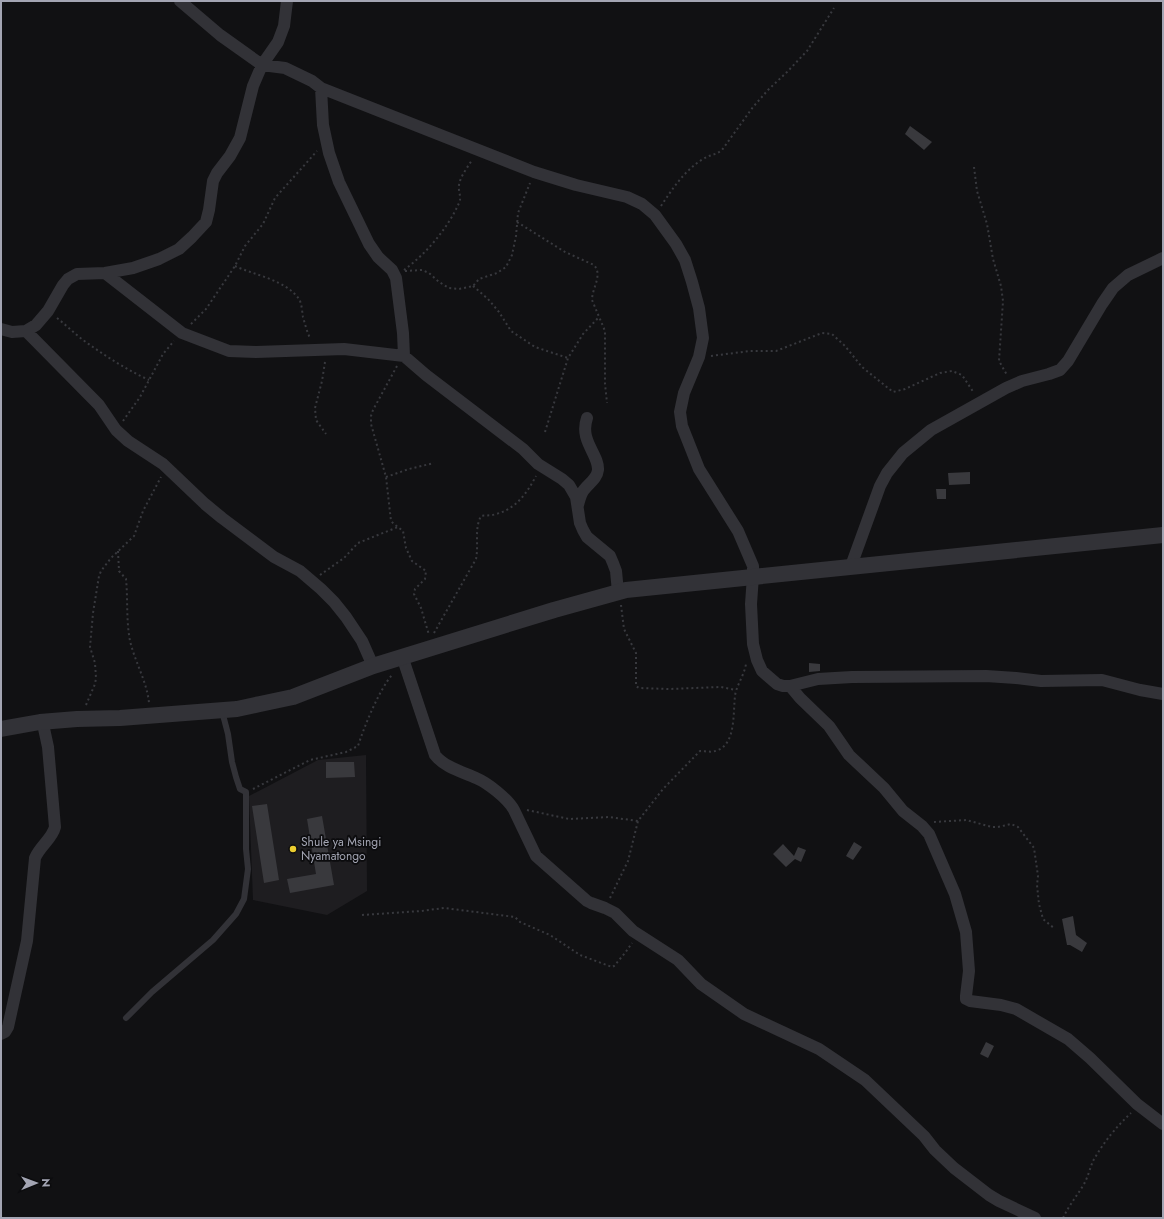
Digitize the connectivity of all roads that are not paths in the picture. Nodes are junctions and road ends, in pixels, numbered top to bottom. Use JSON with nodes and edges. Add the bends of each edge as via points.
{"nodes":[{"id":1,"x":180,"y":1,"type":"edge"},
{"id":2,"x":287,"y":1,"type":"edge"},
{"id":3,"x":262,"y":65,"type":"junction"},
{"id":4,"x":321,"y":88,"type":"junction"},
{"id":5,"x":1163,"y":258,"type":"edge"},
{"id":6,"x":105,"y":273,"type":"junction"},
{"id":7,"x":1,"y":329,"type":"edge"},
{"id":8,"x":26,"y":331,"type":"junction"},
{"id":9,"x":404,"y":356,"type":"junction"},
{"id":10,"x":587,"y":418,"type":"dead end"},
{"id":11,"x":578,"y":505,"type":"junction"},
{"id":12,"x":1163,"y":535,"type":"edge"},
{"id":13,"x":851,"y":566,"type":"junction"},
{"id":14,"x":753,"y":576,"type":"junction"},
{"id":15,"x":618,"y":592,"type":"junction"},
{"id":16,"x":402,"y":660,"type":"junction"},
{"id":17,"x":373,"y":666,"type":"junction"},
{"id":18,"x":790,"y":686,"type":"junction"},
{"id":19,"x":1163,"y":694,"type":"edge"},
{"id":20,"x":222,"y":709,"type":"junction"},
{"id":21,"x":40,"y":722,"type":"junction"},
{"id":22,"x":1,"y":730,"type":"edge"},
{"id":23,"x":126,"y":1018,"type":"dead end"},
{"id":24,"x":1,"y":1034,"type":"edge"},
{"id":25,"x":1163,"y":1124,"type":"edge"},
{"id":26,"x":1035,"y":1218,"type":"edge"}],
"edges":[{"from":1,"to":3,"type":"street"},
{"from":2,"to":3,"type":"street","via":[[284,26],[278,42]]},
{"from":3,"to":4,"type":"street","via":[[285,68]]},
{"from":3,"to":6,"type":"street","via":[[253,86],[240,138],[213,181],[206,222],[180,249],[133,268]]},
{"from":4,"to":9,"type":"street","via":[[326,141],[339,182],[369,244],[396,278]]},
{"from":4,"to":14,"type":"street","via":[[534,172],[627,197],[642,204],[655,215],[685,260],[699,308],[703,338],[700,357],[684,393],[680,419],[699,469],[742,540],[753,566]]},
{"from":5,"to":13,"type":"street","via":[[1128,275],[1113,288],[1060,370],[1022,381],[979,403],[931,430],[903,453],[880,486]]},
{"from":6,"to":8,"type":"street","via":[[77,274],[68,279],[36,326]]},
{"from":6,"to":9,"type":"street","via":[[182,333],[229,351],[344,349]]},
{"from":7,"to":8,"type":"street","via":[[12,332]]},
{"from":8,"to":17,"type":"street","via":[[128,441],[158,460],[222,518],[274,557],[295,568],[334,602],[362,641]]},
{"from":9,"to":11,"type":"street","via":[[523,449],[541,467],[562,478],[569,485]]},
{"from":10,"to":11,"type":"street","via":[[587,439],[598,469],[582,493]]},
{"from":11,"to":15,"type":"street","via":[[587,537],[610,556],[614,563]]},
{"from":12,"to":13,"type":"street"},
{"from":13,"to":14,"type":"street"},
{"from":14,"to":15,"type":"street"},
{"from":14,"to":18,"type":"street","via":[[751,604],[753,644],[757,660],[762,670],[777,684]]},
{"from":15,"to":16,"type":"street","via":[[554,610]]},
{"from":16,"to":17,"type":"street"},
{"from":16,"to":26,"type":"street","via":[[439,760],[484,782],[512,807],[541,861],[587,901],[615,913],[638,934],[678,960],[701,984],[744,1014],[819,1049],[865,1080],[965,1176],[999,1201]]},
{"from":17,"to":20,"type":"street","via":[[293,697],[237,709]]},
{"from":18,"to":19,"type":"street","via":[[834,678],[986,676],[1041,681],[1102,680]]},
{"from":18,"to":25,"type":"street","via":[[829,726],[849,755],[929,834],[934,842],[955,894],[966,932],[970,971],[966,999],[1007,1006],[1031,1016],[1068,1039]]},
{"from":20,"to":21,"type":"street"},
{"from":20,"to":23,"type":"lane","via":[[236,777],[240,788],[246,792],[248,869],[244,899],[236,914],[213,940],[152,992]]},
{"from":21,"to":22,"type":"street"},
{"from":21,"to":24,"type":"street","via":[[43,724],[48,747],[56,826],[54,833],[38,850],[35,858],[27,941],[8,1027]]}]}
